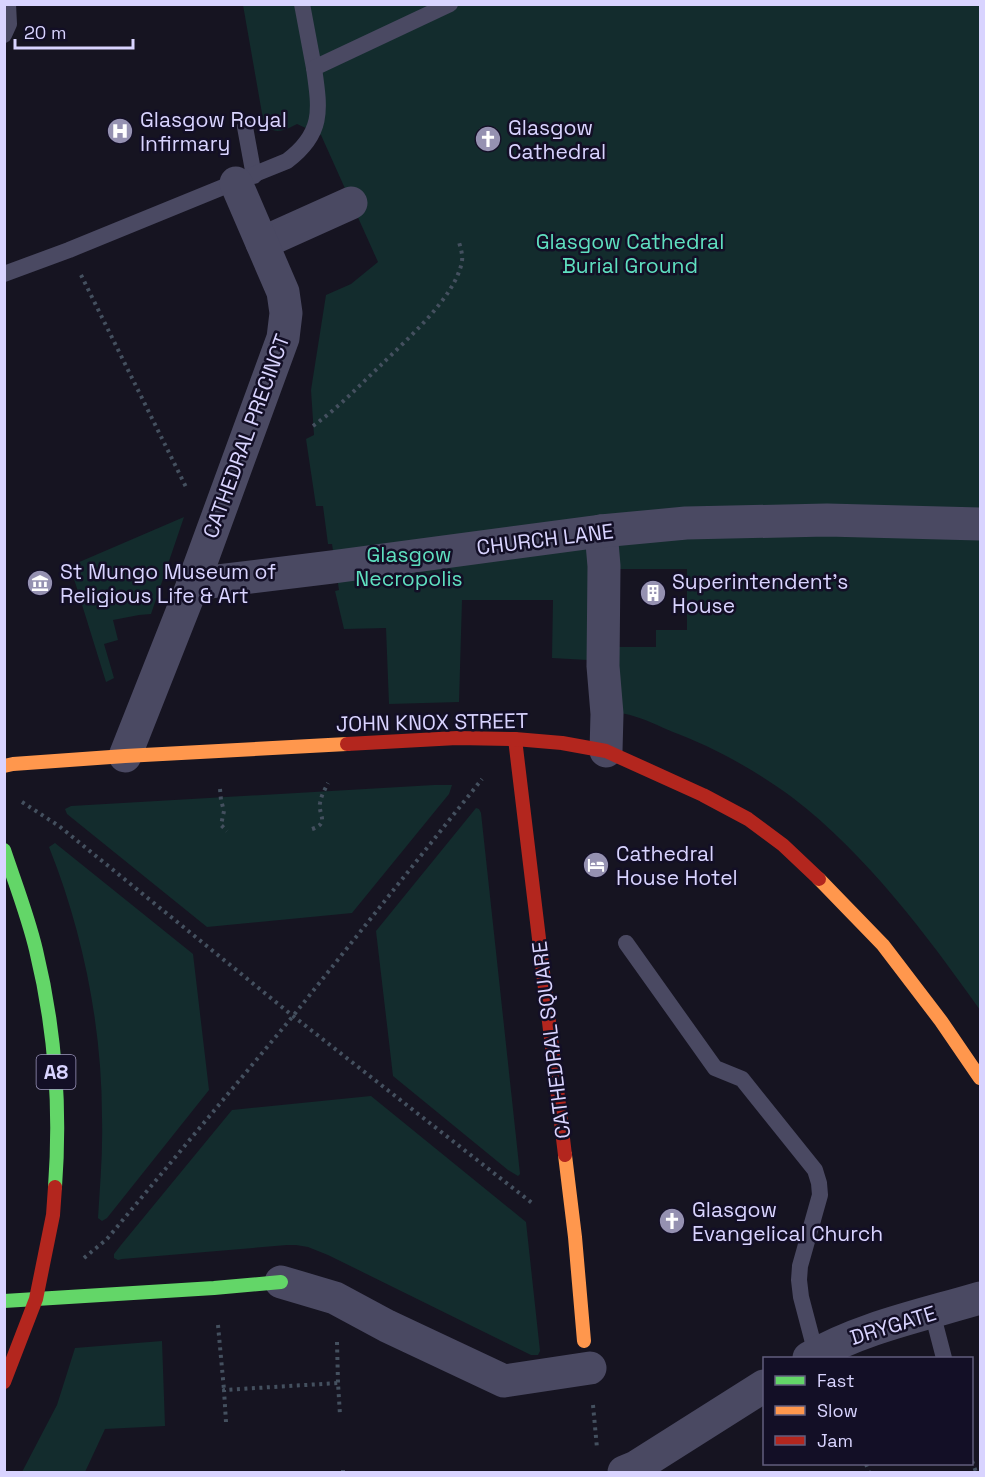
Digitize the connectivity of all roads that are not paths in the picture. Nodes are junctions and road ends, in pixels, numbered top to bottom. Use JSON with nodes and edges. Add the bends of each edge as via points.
{"nodes":[{"id":1,"x":8,"y":4,"type":"edge"},
{"id":2,"x":302,"y":4,"type":"edge"},
{"id":3,"x":450,"y":4,"type":"edge"},
{"id":4,"x":4,"y":35,"type":"edge"},
{"id":5,"x":314,"y":68,"type":"junction"},
{"id":6,"x":245,"y":127,"type":"dead end"},
{"id":7,"x":245,"y":179,"type":"junction"},
{"id":8,"x":351,"y":203,"type":"dead end"},
{"id":9,"x":262,"y":243,"type":"junction"},
{"id":10,"x":4,"y":274,"type":"edge"},
{"id":11,"x":981,"y":524,"type":"edge"},
{"id":12,"x":601,"y":531,"type":"junction"},
{"id":13,"x":193,"y":584,"type":"junction"},
{"id":14,"x":515,"y":739,"type":"junction"},
{"id":15,"x":606,"y":751,"type":"junction"},
{"id":16,"x":125,"y":756,"type":"junction"},
{"id":17,"x":4,"y":766,"type":"edge"},
{"id":18,"x":4,"y":850,"type":"edge"},
{"id":19,"x":626,"y":943,"type":"dead end"},
{"id":20,"x":981,"y":1078,"type":"edge"},
{"id":21,"x":281,"y":1282,"type":"joint"},
{"id":22,"x":981,"y":1298,"type":"edge"},
{"id":23,"x":36,"y":1299,"type":"junction"},
{"id":24,"x":4,"y":1301,"type":"edge"},
{"id":25,"x":932,"y":1312,"type":"junction"},
{"id":26,"x":813,"y":1356,"type":"edge"},
{"id":27,"x":943,"y":1357,"type":"edge"},
{"id":28,"x":589,"y":1368,"type":"joint"},
{"id":29,"x":4,"y":1382,"type":"edge"},
{"id":30,"x":763,"y":1387,"type":"edge"},
{"id":31,"x":624,"y":1473,"type":"edge"}],
"edges":[{"from":1,"to":4,"type":"lane","via":[[9,24]]},
{"from":2,"to":5,"type":"lane"},
{"from":3,"to":5,"type":"lane"},
{"from":5,"to":7,"type":"lane","via":[[319,103],[310,138],[287,161]]},
{"from":6,"to":7,"type":"lane"},
{"from":7,"to":9,"type":"street","name":"CATHEDRAL PRECINCT"},
{"from":7,"to":10,"type":"lane"},
{"from":8,"to":9,"type":"street"},
{"from":9,"to":13,"type":"street","name":"CATHEDRAL PRECINCT","via":[[283,292],[286,324]]},
{"from":11,"to":12,"type":"street","name":"CHURCH LANE","via":[[827,520],[686,523]]},
{"from":12,"to":13,"type":"street","name":"CHURCH LANE"},
{"from":12,"to":15,"type":"street"},
{"from":13,"to":16,"type":"street","name":"CATHEDRAL PRECINCT"},
{"from":14,"to":15,"type":"street","name":"JOHN KNOX STREET","via":[[562,742]]},
{"from":14,"to":16,"type":"street","name":"JOHN KNOX STREET","via":[[457,738]]},
{"from":14,"to":28,"type":"street","name":"CATHEDRAL SQUARE"},
{"from":15,"to":20,"type":"street","name":"JOHN KNOX STREET","via":[[703,795],[748,819],[783,845],[883,945]]},
{"from":16,"to":17,"type":"street","name":"JOHN KNOX STREET"},
{"from":18,"to":23,"type":"street","number":"A8","via":[[36,949],[55,1061],[58,1145],[53,1215]]},
{"from":19,"to":26,"type":"lane","via":[[715,1068],[742,1079],[815,1170],[820,1195],[799,1280]]},
{"from":21,"to":23,"type":"street"},
{"from":21,"to":28,"type":"street","via":[[335,1298],[504,1381]]},
{"from":22,"to":25,"type":"street","name":"DRYGATE"},
{"from":23,"to":24,"type":"street"},
{"from":23,"to":29,"type":"street","number":"A8"},
{"from":25,"to":26,"type":"street","name":"DRYGATE","via":[[858,1334]]},
{"from":25,"to":27,"type":"lane"},
{"from":30,"to":31,"type":"street"}]}
